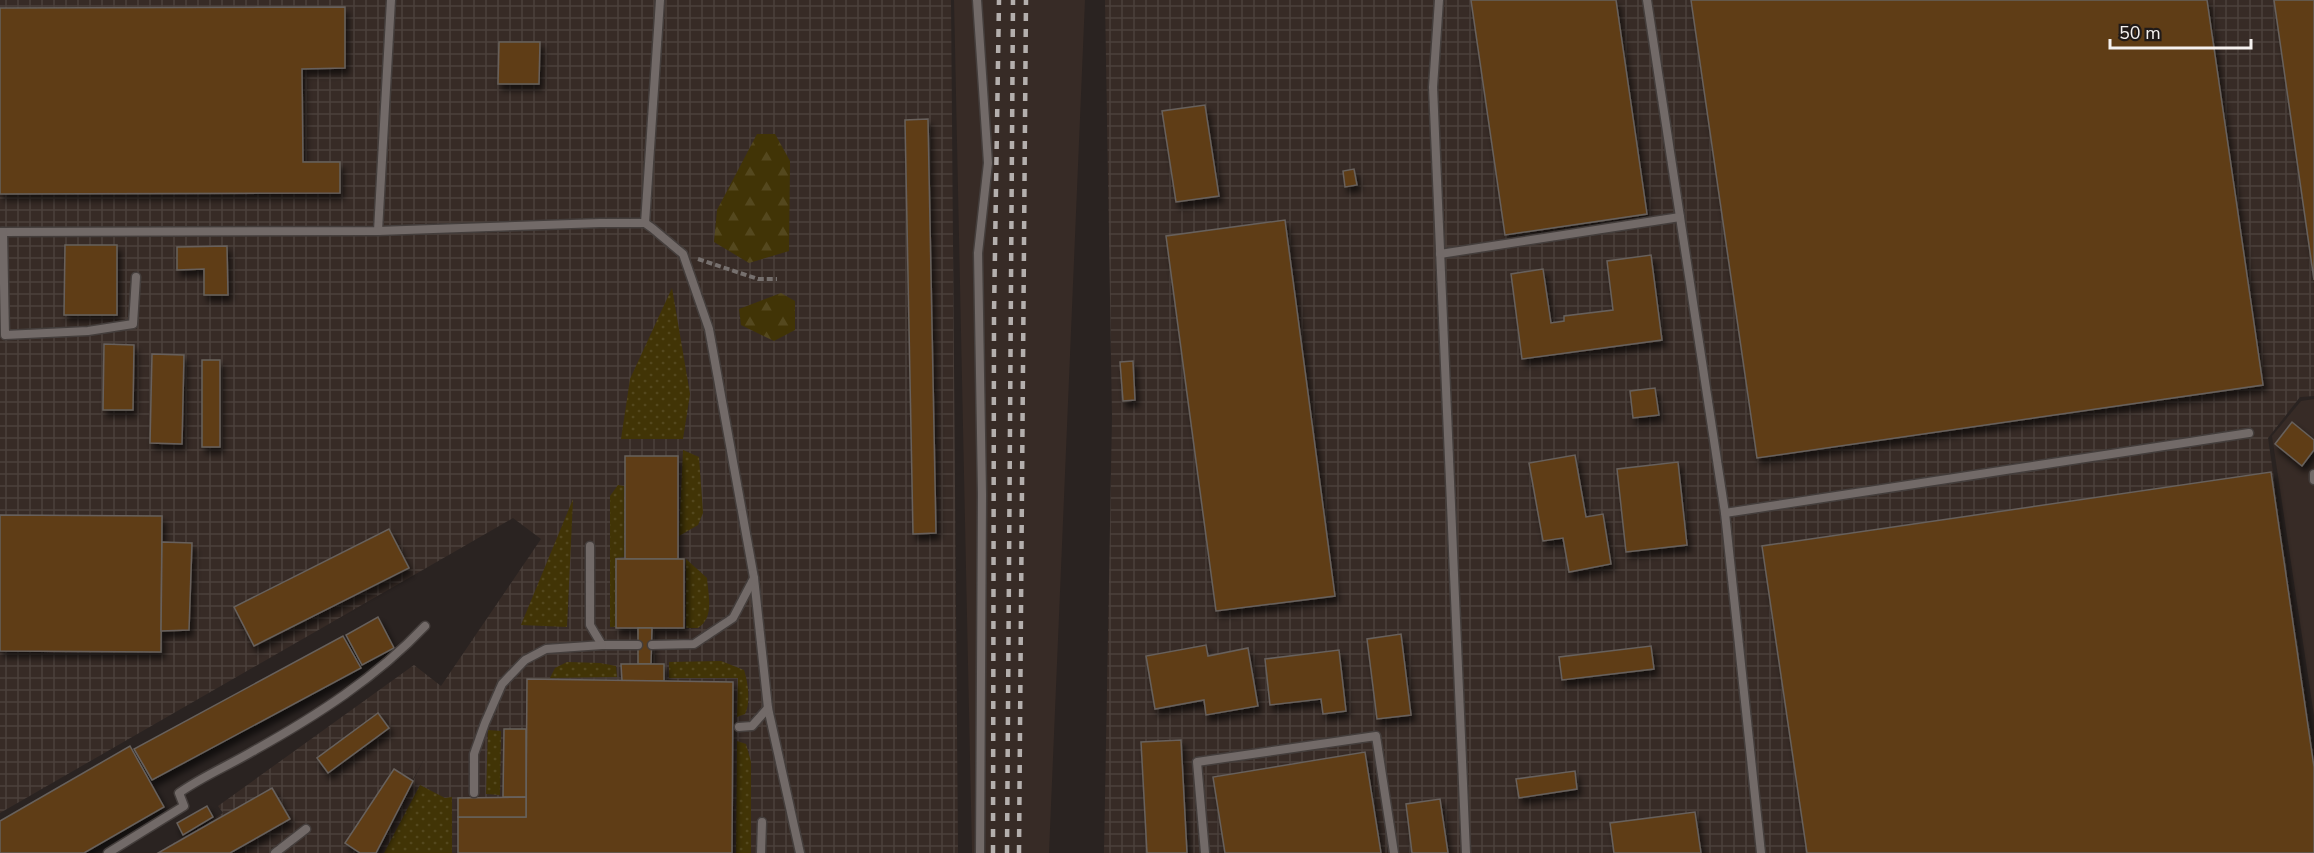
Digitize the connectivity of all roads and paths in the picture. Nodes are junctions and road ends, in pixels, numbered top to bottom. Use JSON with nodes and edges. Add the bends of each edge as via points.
{"nodes":[{"id":1,"x":391,"y":0,"type":"edge"},
{"id":2,"x":660,"y":0,"type":"edge"},
{"id":3,"x":977,"y":0,"type":"edge"},
{"id":4,"x":1439,"y":0,"type":"edge"},
{"id":5,"x":1647,"y":0,"type":"edge"},
{"id":6,"x":1680,"y":217,"type":"junction"},
{"id":7,"x":645,"y":223,"type":"junction"},
{"id":8,"x":378,"y":231,"type":"junction"},
{"id":9,"x":2,"y":232,"type":"edge"},
{"id":10,"x":1440,"y":254,"type":"junction"},
{"id":11,"x":687,"y":266,"type":"junction"},
{"id":12,"x":136,"y":277,"type":"dead end"},
{"id":13,"x":777,"y":279,"type":"dead end"},
{"id":14,"x":2249,"y":433,"type":"dead end"},
{"id":15,"x":2314,"y":474,"type":"edge"},
{"id":16,"x":2314,"y":480,"type":"edge"},
{"id":17,"x":1725,"y":513,"type":"junction"},
{"id":18,"x":590,"y":546,"type":"dead end"},
{"id":19,"x":754,"y":578,"type":"junction"},
{"id":20,"x":425,"y":626,"type":"dead end"},
{"id":21,"x":602,"y":645,"type":"junction"},
{"id":22,"x":638,"y":645,"type":"dead end"},
{"id":23,"x":652,"y":645,"type":"dead end"},
{"id":24,"x":768,"y":708,"type":"junction"},
{"id":25,"x":739,"y":727,"type":"dead end"},
{"id":26,"x":474,"y":793,"type":"dead end"},
{"id":27,"x":762,"y":822,"type":"dead end"},
{"id":28,"x":306,"y":829,"type":"dead end"},
{"id":29,"x":108,"y":853,"type":"edge"},
{"id":30,"x":274,"y":853,"type":"edge"},
{"id":31,"x":761,"y":853,"type":"edge"},
{"id":32,"x":800,"y":853,"type":"edge"},
{"id":33,"x":980,"y":853,"type":"edge"},
{"id":34,"x":1205,"y":853,"type":"edge"},
{"id":35,"x":1394,"y":853,"type":"edge"},
{"id":36,"x":1466,"y":853,"type":"edge"},
{"id":37,"x":1761,"y":853,"type":"edge"}],
"edges":[{"from":1,"to":8,"type":"lane"},
{"from":2,"to":7,"type":"lane"},
{"from":3,"to":33,"type":"lane","via":[[988,163],[978,253],[982,494]]},
{"from":4,"to":10,"type":"lane","via":[[1433,87]]},
{"from":5,"to":6,"type":"lane"},
{"from":6,"to":10,"type":"lane"},
{"from":6,"to":17,"type":"lane"},
{"from":7,"to":8,"type":"lane"},
{"from":7,"to":11,"type":"lane","via":[[683,254]]},
{"from":8,"to":9,"type":"lane"},
{"from":9,"to":12,"type":"lane","via":[[5,335],[88,331],[133,324]]},
{"from":10,"to":36,"type":"lane"},
{"from":11,"to":13,"type":"path","via":[[700,258],[758,279]]},
{"from":11,"to":19,"type":"lane","via":[[709,329]]},
{"from":14,"to":17,"type":"lane"},
{"from":15,"to":16,"type":"lane"},
{"from":17,"to":37,"type":"lane"},
{"from":18,"to":21,"type":"lane","via":[[590,625]]},
{"from":19,"to":23,"type":"lane","via":[[733,618],[694,644]]},
{"from":19,"to":24,"type":"lane"},
{"from":20,"to":29,"type":"lane","via":[[366,680],[256,750],[194,782],[179,793],[184,806]]},
{"from":21,"to":22,"type":"lane"},
{"from":21,"to":26,"type":"lane","via":[[546,649],[525,660],[502,684],[474,754]]},
{"from":24,"to":25,"type":"lane","via":[[752,726]]},
{"from":24,"to":32,"type":"lane"},
{"from":27,"to":31,"type":"lane"},
{"from":28,"to":30,"type":"lane"},
{"from":34,"to":35,"type":"lane","via":[[1197,762],[1376,736]]}]}
